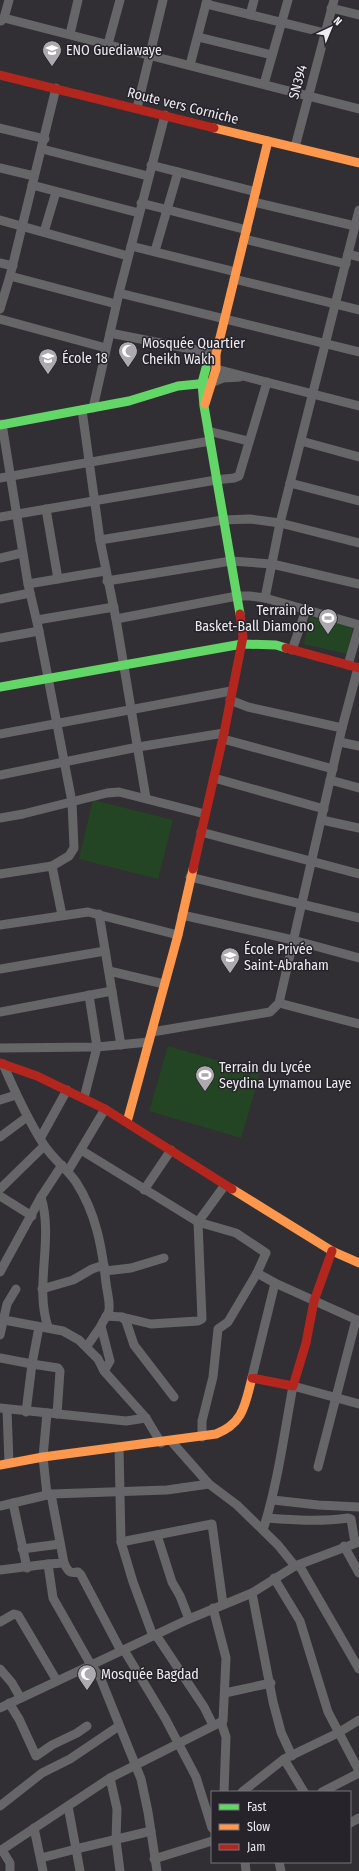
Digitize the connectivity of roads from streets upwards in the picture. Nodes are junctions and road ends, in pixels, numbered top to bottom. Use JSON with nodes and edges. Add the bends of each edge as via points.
{"nodes":[{"id":1,"x":9,"y":0,"type":"edge"},
{"id":2,"x":78,"y":0,"type":"edge"},
{"id":3,"x":120,"y":0,"type":"edge"},
{"id":4,"x":163,"y":0,"type":"edge"},
{"id":5,"x":254,"y":0,"type":"edge"},
{"id":6,"x":288,"y":0,"type":"edge"},
{"id":7,"x":207,"y":2,"type":"edge"},
{"id":8,"x":332,"y":4,"type":"edge"},
{"id":9,"x":250,"y":14,"type":"junction"},
{"id":10,"x":359,"y":15,"type":"edge"},
{"id":11,"x":2,"y":20,"type":"edge"},
{"id":12,"x":282,"y":23,"type":"junction"},
{"id":13,"x":325,"y":33,"type":"junction"},
{"id":14,"x":70,"y":34,"type":"junction"},
{"id":15,"x":198,"y":37,"type":"junction"},
{"id":16,"x":108,"y":44,"type":"junction"},
{"id":17,"x":150,"y":55,"type":"junction"},
{"id":18,"x":272,"y":55,"type":"junction"},
{"id":19,"x":190,"y":65,"type":"junction"},
{"id":20,"x":0,"y":75,"type":"edge"},
{"id":21,"x":264,"y":84,"type":"junction"},
{"id":22,"x":56,"y":88,"type":"junction"},
{"id":23,"x":309,"y":96,"type":"junction"},
{"id":24,"x":358,"y":105,"type":"edge"},
{"id":25,"x":137,"y":108,"type":"junction"},
{"id":26,"x":165,"y":115,"type":"junction"},
{"id":27,"x":0,"y":128,"type":"edge"},
{"id":28,"x":45,"y":139,"type":"junction"},
{"id":29,"x":268,"y":141,"type":"junction"},
{"id":30,"x":295,"y":147,"type":"junction"},
{"id":31,"x":42,"y":149,"type":"junction"},
{"id":32,"x":359,"y":163,"type":"edge"},
{"id":33,"x":151,"y":165,"type":"junction"},
{"id":34,"x":0,"y":168,"type":"edge"},
{"id":35,"x":178,"y":172,"type":"junction"},
{"id":36,"x":148,"y":176,"type":"junction"},
{"id":37,"x":33,"y":181,"type":"junction"},
{"id":38,"x":56,"y":192,"type":"junction"},
{"id":39,"x":256,"y":192,"type":"junction"},
{"id":40,"x":141,"y":202,"type":"junction"},
{"id":41,"x":253,"y":202,"type":"junction"},
{"id":42,"x":166,"y":209,"type":"junction"},
{"id":43,"x":139,"y":213,"type":"junction"},
{"id":44,"x":359,"y":213,"type":"edge"},
{"id":45,"x":0,"y":220,"type":"edge"},
{"id":46,"x":22,"y":225,"type":"junction"},
{"id":47,"x":355,"y":226,"type":"junction"},
{"id":48,"x":44,"y":232,"type":"junction"},
{"id":49,"x":245,"y":234,"type":"junction"},
{"id":50,"x":131,"y":246,"type":"junction"},
{"id":51,"x":155,"y":251,"type":"junction"},
{"id":52,"x":348,"y":254,"type":"junction"},
{"id":53,"x":128,"y":256,"type":"junction"},
{"id":54,"x":359,"y":257,"type":"edge"},
{"id":55,"x":0,"y":263,"type":"edge"},
{"id":56,"x":346,"y":264,"type":"junction"},
{"id":57,"x":12,"y":266,"type":"junction"},
{"id":58,"x":10,"y":276,"type":"junction"},
{"id":59,"x":235,"y":276,"type":"junction"},
{"id":60,"x":119,"y":293,"type":"junction"},
{"id":61,"x":335,"y":303,"type":"junction"},
{"id":62,"x":116,"y":304,"type":"junction"},
{"id":63,"x":1,"y":306,"type":"edge"},
{"id":64,"x":359,"y":310,"type":"edge"},
{"id":65,"x":225,"y":318,"type":"junction"},
{"id":66,"x":0,"y":320,"type":"edge"},
{"id":67,"x":110,"y":333,"type":"junction"},
{"id":68,"x":325,"y":343,"type":"junction"},
{"id":69,"x":106,"y":348,"type":"junction"},
{"id":70,"x":359,"y":352,"type":"edge"},
{"id":71,"x":216,"y":356,"type":"junction"},
{"id":72,"x":206,"y":368,"type":"junction"},
{"id":73,"x":216,"y":369,"type":"junction"},
{"id":74,"x":245,"y":376,"type":"junction"},
{"id":75,"x":213,"y":382,"type":"junction"},
{"id":76,"x":267,"y":382,"type":"junction"},
{"id":77,"x":202,"y":383,"type":"junction"},
{"id":78,"x":178,"y":386,"type":"junction"},
{"id":79,"x":313,"y":395,"type":"junction"},
{"id":80,"x":204,"y":406,"type":"junction"},
{"id":81,"x":359,"y":406,"type":"edge"},
{"id":82,"x":93,"y":408,"type":"junction"},
{"id":83,"x":82,"y":410,"type":"junction"},
{"id":84,"x":1,"y":425,"type":"edge"},
{"id":85,"x":208,"y":431,"type":"junction"},
{"id":86,"x":210,"y":441,"type":"junction"},
{"id":87,"x":301,"y":441,"type":"junction"},
{"id":88,"x":248,"y":442,"type":"junction"},
{"id":89,"x":359,"y":457,"type":"edge"},
{"id":90,"x":89,"y":462,"type":"junction"},
{"id":91,"x":10,"y":476,"type":"junction"},
{"id":92,"x":0,"y":478,"type":"edge"},
{"id":93,"x":216,"y":480,"type":"junction"},
{"id":94,"x":290,"y":483,"type":"junction"},
{"id":95,"x":95,"y":500,"type":"junction"},
{"id":96,"x":359,"y":501,"type":"edge"},
{"id":97,"x":46,"y":509,"type":"junction"},
{"id":98,"x":15,"y":514,"type":"junction"},
{"id":99,"x":0,"y":516,"type":"edge"},
{"id":100,"x":223,"y":520,"type":"junction"},
{"id":101,"x":280,"y":523,"type":"junction"},
{"id":102,"x":100,"y":540,"type":"junction"},
{"id":103,"x":359,"y":543,"type":"edge"},
{"id":104,"x":22,"y":553,"type":"junction"},
{"id":105,"x":0,"y":558,"type":"edge"},
{"id":106,"x":231,"y":561,"type":"junction"},
{"id":107,"x":272,"y":564,"type":"junction"},
{"id":108,"x":105,"y":570,"type":"junction"},
{"id":109,"x":58,"y":579,"type":"junction"},
{"id":110,"x":108,"y":581,"type":"junction"},
{"id":111,"x":359,"y":584,"type":"edge"},
{"id":112,"x":29,"y":589,"type":"junction"},
{"id":113,"x":237,"y":596,"type":"junction"},
{"id":114,"x":265,"y":598,"type":"junction"},
{"id":115,"x":0,"y":599,"type":"edge"},
{"id":116,"x":114,"y":607,"type":"junction"},
{"id":117,"x":306,"y":610,"type":"junction"},
{"id":118,"x":116,"y":619,"type":"junction"},
{"id":119,"x":37,"y":620,"type":"junction"},
{"id":120,"x":359,"y":626,"type":"edge"},
{"id":121,"x":39,"y":631,"type":"junction"},
{"id":122,"x":0,"y":638,"type":"edge"},
{"id":123,"x":242,"y":644,"type":"junction"},
{"id":124,"x":292,"y":650,"type":"junction"},
{"id":125,"x":124,"y":664,"type":"junction"},
{"id":126,"x":348,"y":665,"type":"junction"},
{"id":127,"x":359,"y":668,"type":"edge"},
{"id":128,"x":49,"y":679,"type":"junction"},
{"id":129,"x":0,"y":687,"type":"edge"},
{"id":130,"x":230,"y":695,"type":"junction"},
{"id":131,"x":133,"y":711,"type":"junction"},
{"id":132,"x":57,"y":724,"type":"junction"},
{"id":133,"x":342,"y":728,"type":"junction"},
{"id":134,"x":0,"y":734,"type":"edge"},
{"id":135,"x":223,"y":736,"type":"junction"},
{"id":136,"x":340,"y":742,"type":"junction"},
{"id":137,"x":359,"y":746,"type":"edge"},
{"id":138,"x":138,"y":748,"type":"junction"},
{"id":139,"x":64,"y":762,"type":"junction"},
{"id":140,"x":333,"y":769,"type":"junction"},
{"id":141,"x":0,"y":775,"type":"edge"},
{"id":142,"x":214,"y":778,"type":"junction"},
{"id":143,"x":330,"y":780,"type":"junction"},
{"id":144,"x":359,"y":788,"type":"edge"},
{"id":145,"x":146,"y":798,"type":"junction"},
{"id":146,"x":72,"y":802,"type":"junction"},
{"id":147,"x":324,"y":808,"type":"junction"},
{"id":148,"x":205,"y":814,"type":"junction"},
{"id":149,"x":0,"y":818,"type":"edge"},
{"id":150,"x":322,"y":820,"type":"junction"},
{"id":151,"x":359,"y":828,"type":"edge"},
{"id":152,"x":201,"y":832,"type":"junction"},
{"id":153,"x":312,"y":863,"type":"junction"},
{"id":154,"x":52,"y":866,"type":"junction"},
{"id":155,"x":0,"y":874,"type":"edge"},
{"id":156,"x":359,"y":874,"type":"edge"},
{"id":157,"x":190,"y":877,"type":"junction"},
{"id":158,"x":302,"y":903,"type":"junction"},
{"id":159,"x":99,"y":914,"type":"junction"},
{"id":160,"x":62,"y":915,"type":"junction"},
{"id":161,"x":182,"y":915,"type":"junction"},
{"id":162,"x":359,"y":918,"type":"edge"},
{"id":163,"x":0,"y":925,"type":"edge"},
{"id":164,"x":178,"y":935,"type":"junction"},
{"id":165,"x":293,"y":940,"type":"junction"},
{"id":166,"x":105,"y":951,"type":"junction"},
{"id":167,"x":359,"y":958,"type":"edge"},
{"id":168,"x":0,"y":969,"type":"edge"},
{"id":169,"x":109,"y":971,"type":"junction"},
{"id":170,"x":164,"y":984,"type":"junction"},
{"id":171,"x":112,"y":991,"type":"junction"},
{"id":172,"x":89,"y":995,"type":"junction"},
{"id":173,"x":279,"y":1002,"type":"junction"},
{"id":174,"x":0,"y":1012,"type":"edge"},
{"id":175,"x":359,"y":1024,"type":"edge"},
{"id":176,"x":152,"y":1032,"type":"junction"},
{"id":177,"x":149,"y":1042,"type":"junction"},
{"id":178,"x":120,"y":1045,"type":"junction"},
{"id":179,"x":97,"y":1047,"type":"junction"},
{"id":180,"x":0,"y":1048,"type":"edge"},
{"id":181,"x":2,"y":1064,"type":"edge"},
{"id":182,"x":67,"y":1090,"type":"junction"},
{"id":183,"x":16,"y":1095,"type":"junction"},
{"id":184,"x":84,"y":1098,"type":"junction"},
{"id":185,"x":0,"y":1100,"type":"edge"},
{"id":186,"x":105,"y":1109,"type":"junction"},
{"id":187,"x":28,"y":1117,"type":"junction"},
{"id":188,"x":127,"y":1122,"type":"junction"},
{"id":189,"x":0,"y":1137,"type":"edge"},
{"id":190,"x":42,"y":1141,"type":"junction"},
{"id":191,"x":80,"y":1150,"type":"junction"},
{"id":192,"x":171,"y":1150,"type":"junction"},
{"id":193,"x":65,"y":1168,"type":"junction"},
{"id":194,"x":225,"y":1185,"type":"junction"},
{"id":195,"x":0,"y":1189,"type":"edge"},
{"id":196,"x":144,"y":1190,"type":"junction"},
{"id":197,"x":0,"y":1196,"type":"edge"},
{"id":198,"x":41,"y":1198,"type":"junction"},
{"id":199,"x":32,"y":1216,"type":"junction"},
{"id":200,"x":198,"y":1222,"type":"junction"},
{"id":201,"x":332,"y":1251,"type":"junction"},
{"id":202,"x":164,"y":1258,"type":"dead end"},
{"id":203,"x":359,"y":1263,"type":"edge"},
{"id":204,"x":104,"y":1268,"type":"junction"},
{"id":205,"x":0,"y":1272,"type":"edge"},
{"id":206,"x":257,"y":1273,"type":"junction"},
{"id":207,"x":275,"y":1283,"type":"junction"},
{"id":208,"x":42,"y":1289,"type":"junction"},
{"id":209,"x":16,"y":1290,"type":"dead end"},
{"id":210,"x":314,"y":1301,"type":"junction"},
{"id":211,"x":106,"y":1316,"type":"junction"},
{"id":212,"x":122,"y":1317,"type":"junction"},
{"id":213,"x":4,"y":1320,"type":"junction"},
{"id":214,"x":357,"y":1320,"type":"edge"},
{"id":215,"x":101,"y":1326,"type":"junction"},
{"id":216,"x":43,"y":1327,"type":"junction"},
{"id":217,"x":0,"y":1335,"type":"edge"},
{"id":218,"x":87,"y":1346,"type":"junction"},
{"id":219,"x":0,"y":1358,"type":"edge"},
{"id":220,"x":32,"y":1364,"type":"junction"},
{"id":221,"x":104,"y":1371,"type":"junction"},
{"id":222,"x":252,"y":1377,"type":"junction"},
{"id":223,"x":293,"y":1386,"type":"junction"},
{"id":224,"x":174,"y":1397,"type":"dead end"},
{"id":225,"x":336,"y":1398,"type":"junction"},
{"id":226,"x":359,"y":1404,"type":"edge"},
{"id":227,"x":3,"y":1409,"type":"edge"},
{"id":228,"x":26,"y":1412,"type":"junction"},
{"id":229,"x":47,"y":1413,"type":"junction"},
{"id":230,"x":57,"y":1414,"type":"junction"},
{"id":231,"x":146,"y":1418,"type":"junction"},
{"id":232,"x":202,"y":1437,"type":"junction"},
{"id":233,"x":171,"y":1441,"type":"junction"},
{"id":234,"x":161,"y":1442,"type":"junction"},
{"id":235,"x":119,"y":1447,"type":"junction"},
{"id":236,"x":43,"y":1457,"type":"junction"},
{"id":237,"x":5,"y":1464,"type":"edge"},
{"id":238,"x":318,"y":1467,"type":"dead end"},
{"id":239,"x":209,"y":1484,"type":"junction"},
{"id":240,"x":120,"y":1492,"type":"junction"},
{"id":241,"x":49,"y":1495,"type":"junction"},
{"id":242,"x":273,"y":1500,"type":"junction"},
{"id":243,"x":13,"y":1503,"type":"junction"},
{"id":244,"x":0,"y":1506,"type":"edge"},
{"id":245,"x":359,"y":1507,"type":"edge"},
{"id":246,"x":267,"y":1518,"type":"junction"},
{"id":247,"x":263,"y":1530,"type":"junction"},
{"id":248,"x":157,"y":1535,"type":"junction"},
{"id":249,"x":121,"y":1542,"type":"junction"},
{"id":250,"x":357,"y":1543,"type":"edge"},
{"id":251,"x":60,"y":1544,"type":"junction"},
{"id":252,"x":344,"y":1546,"type":"junction"},
{"id":253,"x":22,"y":1549,"type":"junction"},
{"id":254,"x":64,"y":1563,"type":"junction"},
{"id":255,"x":48,"y":1564,"type":"junction"},
{"id":256,"x":297,"y":1565,"type":"junction"},
{"id":257,"x":27,"y":1568,"type":"junction"},
{"id":258,"x":0,"y":1570,"type":"edge"},
{"id":259,"x":359,"y":1573,"type":"edge"},
{"id":260,"x":274,"y":1578,"type":"junction"},
{"id":261,"x":252,"y":1593,"type":"junction"},
{"id":262,"x":223,"y":1604,"type":"junction"},
{"id":263,"x":213,"y":1608,"type":"junction"},
{"id":264,"x":189,"y":1619,"type":"junction"},
{"id":265,"x":0,"y":1622,"type":"edge"},
{"id":266,"x":154,"y":1636,"type":"junction"},
{"id":267,"x":123,"y":1651,"type":"junction"},
{"id":268,"x":91,"y":1665,"type":"junction"},
{"id":269,"x":0,"y":1669,"type":"edge"},
{"id":270,"x":359,"y":1669,"type":"edge"},
{"id":271,"x":57,"y":1681,"type":"junction"},
{"id":272,"x":271,"y":1683,"type":"junction"},
{"id":273,"x":225,"y":1693,"type":"junction"},
{"id":274,"x":20,"y":1697,"type":"junction"},
{"id":275,"x":9,"y":1703,"type":"junction"},
{"id":276,"x":0,"y":1708,"type":"edge"},
{"id":277,"x":359,"y":1720,"type":"edge"},
{"id":278,"x":217,"y":1724,"type":"junction"},
{"id":279,"x":87,"y":1726,"type":"dead end"},
{"id":280,"x":120,"y":1726,"type":"junction"},
{"id":281,"x":338,"y":1733,"type":"junction"},
{"id":282,"x":178,"y":1744,"type":"junction"},
{"id":283,"x":288,"y":1758,"type":"junction"},
{"id":284,"x":135,"y":1765,"type":"junction"},
{"id":285,"x":359,"y":1772,"type":"edge"},
{"id":286,"x":110,"y":1778,"type":"junction"},
{"id":287,"x":224,"y":1791,"type":"edge"},
{"id":288,"x":243,"y":1791,"type":"edge"},
{"id":289,"x":304,"y":1791,"type":"edge"},
{"id":290,"x":324,"y":1791,"type":"edge"},
{"id":291,"x":0,"y":1806,"type":"edge"},
{"id":292,"x":68,"y":1806,"type":"junction"},
{"id":293,"x":210,"y":1815,"type":"edge"},
{"id":294,"x":34,"y":1828,"type":"junction"},
{"id":295,"x":151,"y":1831,"type":"junction"},
{"id":296,"x":116,"y":1840,"type":"junction"},
{"id":297,"x":211,"y":1841,"type":"edge"},
{"id":298,"x":76,"y":1849,"type":"junction"},
{"id":299,"x":1,"y":1851,"type":"edge"},
{"id":300,"x":41,"y":1858,"type":"junction"},
{"id":301,"x":154,"y":1859,"type":"junction"},
{"id":302,"x":10,"y":1871,"type":"edge"},
{"id":303,"x":43,"y":1871,"type":"edge"},
{"id":304,"x":80,"y":1871,"type":"edge"},
{"id":305,"x":120,"y":1871,"type":"edge"},
{"id":306,"x":157,"y":1871,"type":"edge"}],
"edges":[{"from":1,"to":11,"type":"street"},
{"from":2,"to":14,"type":"street"},
{"from":3,"to":16,"type":"street"},
{"from":4,"to":17,"type":"street"},
{"from":5,"to":9,"type":"street"},
{"from":6,"to":12,"type":"street"},
{"from":7,"to":9,"type":"street"},
{"from":7,"to":15,"type":"street"},
{"from":8,"to":10,"type":"street"},
{"from":8,"to":13,"type":"street","name":"SN394"},
{"from":9,"to":12,"type":"street"},
{"from":11,"to":14,"type":"street"},
{"from":12,"to":13,"type":"street"},
{"from":12,"to":18,"type":"street"},
{"from":13,"to":23,"type":"street","name":"SN394"},
{"from":14,"to":16,"type":"street"},
{"from":15,"to":18,"type":"street"},
{"from":15,"to":19,"type":"street"},
{"from":16,"to":17,"type":"street"},
{"from":17,"to":19,"type":"street"},
{"from":17,"to":25,"type":"street"},
{"from":18,"to":21,"type":"street"},
{"from":19,"to":21,"type":"street"},
{"from":20,"to":22,"type":"street","name":"Route vers Corniche"},
{"from":21,"to":23,"type":"street"},
{"from":22,"to":25,"type":"street","name":"Route vers Corniche"},
{"from":22,"to":28,"type":"street"},
{"from":23,"to":24,"type":"street"},
{"from":23,"to":30,"type":"street","name":"SN394"},
{"from":25,"to":26,"type":"street","name":"Route vers Corniche"},
{"from":26,"to":29,"type":"street","name":"Route vers Corniche"},
{"from":26,"to":33,"type":"street"},
{"from":27,"to":28,"type":"street"},
{"from":28,"to":31,"type":"street"},
{"from":29,"to":30,"type":"street","name":"Route vers Corniche"},
{"from":29,"to":39,"type":"street"},
{"from":30,"to":32,"type":"street","name":"Route vers Corniche"},
{"from":31,"to":36,"type":"street"},
{"from":31,"to":37,"type":"street"},
{"from":33,"to":35,"type":"street"},
{"from":33,"to":36,"type":"street"},
{"from":34,"to":37,"type":"street"},
{"from":35,"to":39,"type":"street"},
{"from":35,"to":42,"type":"street"},
{"from":36,"to":40,"type":"street"},
{"from":37,"to":38,"type":"street"},
{"from":37,"to":46,"type":"street"},
{"from":38,"to":43,"type":"street"},
{"from":38,"to":48,"type":"street"},
{"from":39,"to":41,"type":"street"},
{"from":40,"to":42,"type":"street"},
{"from":40,"to":43,"type":"street"},
{"from":41,"to":47,"type":"street"},
{"from":41,"to":49,"type":"street"},
{"from":42,"to":49,"type":"street"},
{"from":42,"to":51,"type":"street"},
{"from":43,"to":50,"type":"street"},
{"from":44,"to":47,"type":"street"},
{"from":45,"to":46,"type":"street"},
{"from":46,"to":48,"type":"street"},
{"from":46,"to":57,"type":"street"},
{"from":47,"to":52,"type":"street"},
{"from":48,"to":53,"type":"street"},
{"from":49,"to":56,"type":"street"},
{"from":49,"to":59,"type":"street"},
{"from":50,"to":51,"type":"street"},
{"from":50,"to":53,"type":"street"},
{"from":51,"to":59,"type":"street"},
{"from":52,"to":54,"type":"street"},
{"from":52,"to":56,"type":"street"},
{"from":53,"to":60,"type":"street"},
{"from":55,"to":57,"type":"street"},
{"from":56,"to":61,"type":"street"},
{"from":57,"to":58,"type":"street"},
{"from":58,"to":62,"type":"street"},
{"from":58,"to":63,"type":"street"},
{"from":59,"to":61,"type":"street"},
{"from":59,"to":65,"type":"street"},
{"from":60,"to":62,"type":"street"},
{"from":60,"to":65,"type":"street"},
{"from":61,"to":64,"type":"street"},
{"from":61,"to":68,"type":"street"},
{"from":62,"to":67,"type":"street"},
{"from":65,"to":68,"type":"street"},
{"from":65,"to":71,"type":"street"},
{"from":66,"to":69,"type":"street"},
{"from":67,"to":69,"type":"street"},
{"from":67,"to":71,"type":"street"},
{"from":68,"to":70,"type":"street"},
{"from":68,"to":79,"type":"street"},
{"from":69,"to":82,"type":"street"},
{"from":71,"to":72,"type":"street"},
{"from":71,"to":73,"type":"street"},
{"from":72,"to":73,"type":"street"},
{"from":72,"to":77,"type":"street"},
{"from":72,"to":78,"type":"street"},
{"from":73,"to":74,"type":"street"},
{"from":73,"to":75,"type":"street"},
{"from":74,"to":75,"type":"street","via":[[223,378]]},
{"from":74,"to":76,"type":"street"},
{"from":75,"to":77,"type":"street"},
{"from":75,"to":80,"type":"street"},
{"from":76,"to":79,"type":"street"},
{"from":76,"to":88,"type":"street"},
{"from":77,"to":78,"type":"street"},
{"from":77,"to":80,"type":"street"},
{"from":78,"to":82,"type":"street","via":[[140,398]]},
{"from":79,"to":81,"type":"street"},
{"from":79,"to":87,"type":"street"},
{"from":80,"to":85,"type":"street"},
{"from":82,"to":83,"type":"street"},
{"from":83,"to":84,"type":"street"},
{"from":83,"to":90,"type":"street"},
{"from":84,"to":91,"type":"street"},
{"from":85,"to":86,"type":"street"},
{"from":85,"to":88,"type":"street"},
{"from":86,"to":90,"type":"street"},
{"from":86,"to":93,"type":"street"},
{"from":87,"to":89,"type":"street"},
{"from":87,"to":94,"type":"street"},
{"from":88,"to":93,"type":"street","via":[[239,476]]},
{"from":90,"to":91,"type":"street"},
{"from":90,"to":95,"type":"street"},
{"from":91,"to":92,"type":"street"},
{"from":91,"to":98,"type":"street"},
{"from":93,"to":95,"type":"street"},
{"from":93,"to":100,"type":"street"},
{"from":94,"to":96,"type":"street"},
{"from":94,"to":101,"type":"street"},
{"from":95,"to":97,"type":"street"},
{"from":95,"to":102,"type":"street"},
{"from":97,"to":98,"type":"street"},
{"from":97,"to":109,"type":"street"},
{"from":98,"to":99,"type":"street"},
{"from":98,"to":104,"type":"street"},
{"from":100,"to":101,"type":"street","via":[[250,519]]},
{"from":100,"to":102,"type":"street"},
{"from":100,"to":106,"type":"street"},
{"from":101,"to":103,"type":"street"},
{"from":101,"to":107,"type":"street"},
{"from":102,"to":108,"type":"street"},
{"from":104,"to":105,"type":"street"},
{"from":104,"to":112,"type":"street"},
{"from":106,"to":107,"type":"street"},
{"from":106,"to":110,"type":"street"},
{"from":106,"to":113,"type":"street"},
{"from":107,"to":111,"type":"street"},
{"from":107,"to":114,"type":"street"},
{"from":108,"to":109,"type":"street"},
{"from":108,"to":110,"type":"street"},
{"from":109,"to":112,"type":"street"},
{"from":110,"to":116,"type":"street"},
{"from":112,"to":115,"type":"street"},
{"from":112,"to":119,"type":"street"},
{"from":113,"to":114,"type":"street"},
{"from":113,"to":118,"type":"street"},
{"from":113,"to":123,"type":"street","via":[[243,632]]},
{"from":114,"to":117,"type":"street"},
{"from":116,"to":118,"type":"street"},
{"from":116,"to":119,"type":"street"},
{"from":117,"to":120,"type":"street"},
{"from":117,"to":124,"type":"street"},
{"from":118,"to":125,"type":"street"},
{"from":119,"to":121,"type":"street"},
{"from":120,"to":126,"type":"street"},
{"from":121,"to":122,"type":"street"},
{"from":121,"to":128,"type":"street"},
{"from":123,"to":124,"type":"street","via":[[268,644]]},
{"from":123,"to":125,"type":"street"},
{"from":123,"to":130,"type":"street"},
{"from":124,"to":126,"type":"street"},
{"from":125,"to":128,"type":"street"},
{"from":125,"to":131,"type":"street"},
{"from":126,"to":127,"type":"street"},
{"from":127,"to":133,"type":"street"},
{"from":128,"to":129,"type":"street"},
{"from":128,"to":132,"type":"street"},
{"from":130,"to":131,"type":"street"},
{"from":130,"to":133,"type":"street","via":[[248,707]]},
{"from":130,"to":135,"type":"street"},
{"from":131,"to":132,"type":"street"},
{"from":131,"to":138,"type":"street"},
{"from":132,"to":134,"type":"street"},
{"from":132,"to":139,"type":"street"},
{"from":133,"to":136,"type":"street"},
{"from":135,"to":138,"type":"street"},
{"from":135,"to":140,"type":"street"},
{"from":135,"to":142,"type":"street"},
{"from":136,"to":137,"type":"street"},
{"from":136,"to":140,"type":"street"},
{"from":138,"to":139,"type":"street"},
{"from":138,"to":145,"type":"street"},
{"from":139,"to":141,"type":"street"},
{"from":139,"to":146,"type":"street"},
{"from":140,"to":143,"type":"street"},
{"from":142,"to":147,"type":"street"},
{"from":142,"to":148,"type":"street"},
{"from":143,"to":144,"type":"street"},
{"from":143,"to":147,"type":"street"},
{"from":145,"to":146,"type":"street","via":[[114,792]]},
{"from":145,"to":148,"type":"street"},
{"from":146,"to":149,"type":"street"},
{"from":146,"to":154,"type":"street","via":[[74,848],[69,856]]},
{"from":147,"to":150,"type":"street"},
{"from":148,"to":152,"type":"street"},
{"from":150,"to":151,"type":"street"},
{"from":150,"to":153,"type":"street"},
{"from":152,"to":153,"type":"street"},
{"from":152,"to":157,"type":"street"},
{"from":153,"to":156,"type":"street"},
{"from":153,"to":158,"type":"street"},
{"from":154,"to":155,"type":"street"},
{"from":154,"to":160,"type":"street"},
{"from":157,"to":158,"type":"street"},
{"from":157,"to":161,"type":"street"},
{"from":158,"to":162,"type":"street"},
{"from":158,"to":165,"type":"street"},
{"from":159,"to":160,"type":"street","via":[[88,912]]},
{"from":159,"to":164,"type":"street"},
{"from":159,"to":166,"type":"street"},
{"from":160,"to":163,"type":"street"},
{"from":161,"to":164,"type":"street"},
{"from":161,"to":165,"type":"street"},
{"from":164,"to":170,"type":"street"},
{"from":165,"to":167,"type":"street"},
{"from":165,"to":173,"type":"street"},
{"from":166,"to":168,"type":"street"},
{"from":166,"to":169,"type":"street"},
{"from":169,"to":170,"type":"street"},
{"from":169,"to":171,"type":"street"},
{"from":170,"to":176,"type":"street"},
{"from":171,"to":172,"type":"street"},
{"from":171,"to":178,"type":"street"},
{"from":172,"to":174,"type":"street"},
{"from":172,"to":179,"type":"street"},
{"from":173,"to":175,"type":"street"},
{"from":173,"to":176,"type":"street","via":[[270,1012]]},
{"from":176,"to":177,"type":"street"},
{"from":177,"to":178,"type":"street"},
{"from":177,"to":188,"type":"street"},
{"from":178,"to":179,"type":"street"},
{"from":179,"to":180,"type":"street"},
{"from":179,"to":184,"type":"street"},
{"from":181,"to":182,"type":"street"},
{"from":181,"to":183,"type":"street"},
{"from":182,"to":184,"type":"street"},
{"from":182,"to":190,"type":"street"},
{"from":183,"to":185,"type":"street"},
{"from":183,"to":187,"type":"street"},
{"from":184,"to":186,"type":"street"},
{"from":186,"to":188,"type":"street"},
{"from":186,"to":191,"type":"street"},
{"from":187,"to":189,"type":"street"},
{"from":187,"to":190,"type":"street"},
{"from":188,"to":192,"type":"street"},
{"from":190,"to":193,"type":"street"},
{"from":190,"to":195,"type":"street"},
{"from":191,"to":193,"type":"street"},
{"from":191,"to":196,"type":"street"},
{"from":192,"to":194,"type":"street"},
{"from":192,"to":196,"type":"street"},
{"from":193,"to":198,"type":"street"},
{"from":193,"to":204,"type":"street","via":[[89,1206],[95,1221]]},
{"from":194,"to":200,"type":"street"},
{"from":194,"to":201,"type":"street"},
{"from":196,"to":200,"type":"street"},
{"from":197,"to":199,"type":"street"},
{"from":198,"to":199,"type":"street"},
{"from":198,"to":208,"type":"street","via":[[46,1235]]},
{"from":199,"to":205,"type":"street"},
{"from":200,"to":206,"type":"street","via":[[236,1233],[265,1251],[266,1256]]},
{"from":200,"to":212,"type":"street","via":[[202,1319],[151,1324]]},
{"from":201,"to":203,"type":"street"},
{"from":201,"to":210,"type":"street"},
{"from":202,"to":204,"type":"street","via":[[132,1268]]},
{"from":204,"to":208,"type":"street","via":[[92,1269],[73,1280]]},
{"from":204,"to":211,"type":"street","via":[[109,1308]]},
{"from":206,"to":207,"type":"street"},
{"from":206,"to":232,"type":"street","via":[[228,1322],[218,1329],[212,1377],[202,1421]]},
{"from":207,"to":210,"type":"street"},
{"from":207,"to":222,"type":"street"},
{"from":208,"to":216,"type":"street"},
{"from":209,"to":213,"type":"street","via":[[7,1304]]},
{"from":210,"to":214,"type":"street"},
{"from":210,"to":223,"type":"street","via":[[306,1343]]},
{"from":211,"to":212,"type":"street"},
{"from":211,"to":215,"type":"street"},
{"from":212,"to":224,"type":"street","via":[[126,1321],[134,1345]]},
{"from":213,"to":216,"type":"street"},
{"from":213,"to":217,"type":"street"},
{"from":214,"to":225,"type":"street"},
{"from":215,"to":218,"type":"street"},
{"from":215,"to":221,"type":"street","via":[[110,1361]]},
{"from":216,"to":218,"type":"street","via":[[63,1330]]},
{"from":216,"to":220,"type":"street"},
{"from":218,"to":221,"type":"street"},
{"from":219,"to":220,"type":"street"},
{"from":220,"to":228,"type":"street"},
{"from":220,"to":230,"type":"street","via":[[58,1368],[60,1371]]},
{"from":221,"to":231,"type":"street"},
{"from":222,"to":223,"type":"street"},
{"from":222,"to":232,"type":"street","via":[[237,1423],[228,1430]]},
{"from":223,"to":225,"type":"street"},
{"from":223,"to":242,"type":"street"},
{"from":225,"to":226,"type":"street"},
{"from":225,"to":238,"type":"street"},
{"from":227,"to":228,"type":"street"},
{"from":227,"to":237,"type":"street"},
{"from":228,"to":229,"type":"street"},
{"from":229,"to":230,"type":"street"},
{"from":229,"to":236,"type":"street"},
{"from":230,"to":231,"type":"street","via":[[126,1421]]},
{"from":231,"to":234,"type":"street"},
{"from":232,"to":233,"type":"street"},
{"from":233,"to":234,"type":"street"},
{"from":233,"to":239,"type":"street"},
{"from":234,"to":235,"type":"street"},
{"from":235,"to":236,"type":"street"},
{"from":235,"to":240,"type":"street"},
{"from":236,"to":237,"type":"street"},
{"from":236,"to":241,"type":"street"},
{"from":239,"to":240,"type":"street","via":[[167,1490]]},
{"from":239,"to":247,"type":"street","via":[[237,1505]]},
{"from":240,"to":241,"type":"street"},
{"from":240,"to":249,"type":"street"},
{"from":241,"to":243,"type":"street"},
{"from":241,"to":251,"type":"street"},
{"from":242,"to":245,"type":"street"},
{"from":242,"to":246,"type":"street"},
{"from":243,"to":244,"type":"street"},
{"from":243,"to":253,"type":"street"},
{"from":246,"to":247,"type":"street"},
{"from":246,"to":250,"type":"street","via":[[300,1521],[348,1518],[351,1519]]},
{"from":247,"to":256,"type":"street"},
{"from":248,"to":249,"type":"street"},
{"from":248,"to":262,"type":"street","via":[[212,1524]]},
{"from":248,"to":264,"type":"street","via":[[172,1582]]},
{"from":249,"to":266,"type":"street"},
{"from":250,"to":252,"type":"street"},
{"from":251,"to":253,"type":"street"},
{"from":251,"to":254,"type":"street"},
{"from":252,"to":256,"type":"street"},
{"from":252,"to":259,"type":"street"},
{"from":253,"to":257,"type":"street"},
{"from":254,"to":255,"type":"street"},
{"from":254,"to":267,"type":"street","via":[[72,1574],[78,1572],[81,1575]]},
{"from":255,"to":257,"type":"street"},
{"from":255,"to":268,"type":"street","via":[[53,1598]]},
{"from":256,"to":260,"type":"street"},
{"from":256,"to":270,"type":"street"},
{"from":257,"to":258,"type":"street"},
{"from":260,"to":261,"type":"street"},
{"from":260,"to":281,"type":"street","via":[[301,1623],[319,1688]]},
{"from":261,"to":262,"type":"street"},
{"from":261,"to":272,"type":"street"},
{"from":262,"to":263,"type":"street"},
{"from":263,"to":264,"type":"street"},
{"from":263,"to":273,"type":"street","via":[[226,1658]]},
{"from":264,"to":266,"type":"street"},
{"from":265,"to":271,"type":"street","via":[[14,1614],[18,1615]]},
{"from":266,"to":267,"type":"street"},
{"from":266,"to":278,"type":"street"},
{"from":267,"to":268,"type":"street"},
{"from":267,"to":282,"type":"street","via":[[165,1718]]},
{"from":268,"to":271,"type":"street"},
{"from":268,"to":280,"type":"street","via":[[100,1677]]},
{"from":269,"to":274,"type":"street"},
{"from":271,"to":274,"type":"street"},
{"from":272,"to":273,"type":"street"},
{"from":272,"to":283,"type":"street"},
{"from":273,"to":278,"type":"street","via":[[224,1719]]},
{"from":274,"to":275,"type":"street"},
{"from":275,"to":276,"type":"street"},
{"from":275,"to":279,"type":"street","via":[[36,1756]]},
{"from":277,"to":281,"type":"street"},
{"from":278,"to":282,"type":"street"},
{"from":278,"to":287,"type":"street","via":[[226,1737]]},
{"from":280,"to":284,"type":"street"},
{"from":280,"to":291,"type":"street","via":[[70,1759],[42,1773]]},
{"from":281,"to":283,"type":"street"},
{"from":281,"to":285,"type":"street"},
{"from":282,"to":284,"type":"street"},
{"from":282,"to":293,"type":"street","via":[[196,1777]]},
{"from":283,"to":288,"type":"street"},
{"from":283,"to":289,"type":"street"},
{"from":284,"to":286,"type":"street"},
{"from":284,"to":295,"type":"street","via":[[141,1779]]},
{"from":285,"to":290,"type":"street"},
{"from":286,"to":292,"type":"street"},
{"from":286,"to":296,"type":"street","via":[[117,1809]]},
{"from":292,"to":294,"type":"street"},
{"from":292,"to":298,"type":"street"},
{"from":294,"to":299,"type":"street"},
{"from":294,"to":300,"type":"street"},
{"from":295,"to":296,"type":"street"},
{"from":295,"to":301,"type":"street"},
{"from":296,"to":298,"type":"street"},
{"from":296,"to":305,"type":"street"},
{"from":297,"to":301,"type":"street"},
{"from":298,"to":300,"type":"street"},
{"from":298,"to":304,"type":"street"},
{"from":299,"to":302,"type":"street","via":[[10,1863]]},
{"from":300,"to":303,"type":"street"},
{"from":301,"to":306,"type":"street"}]}
